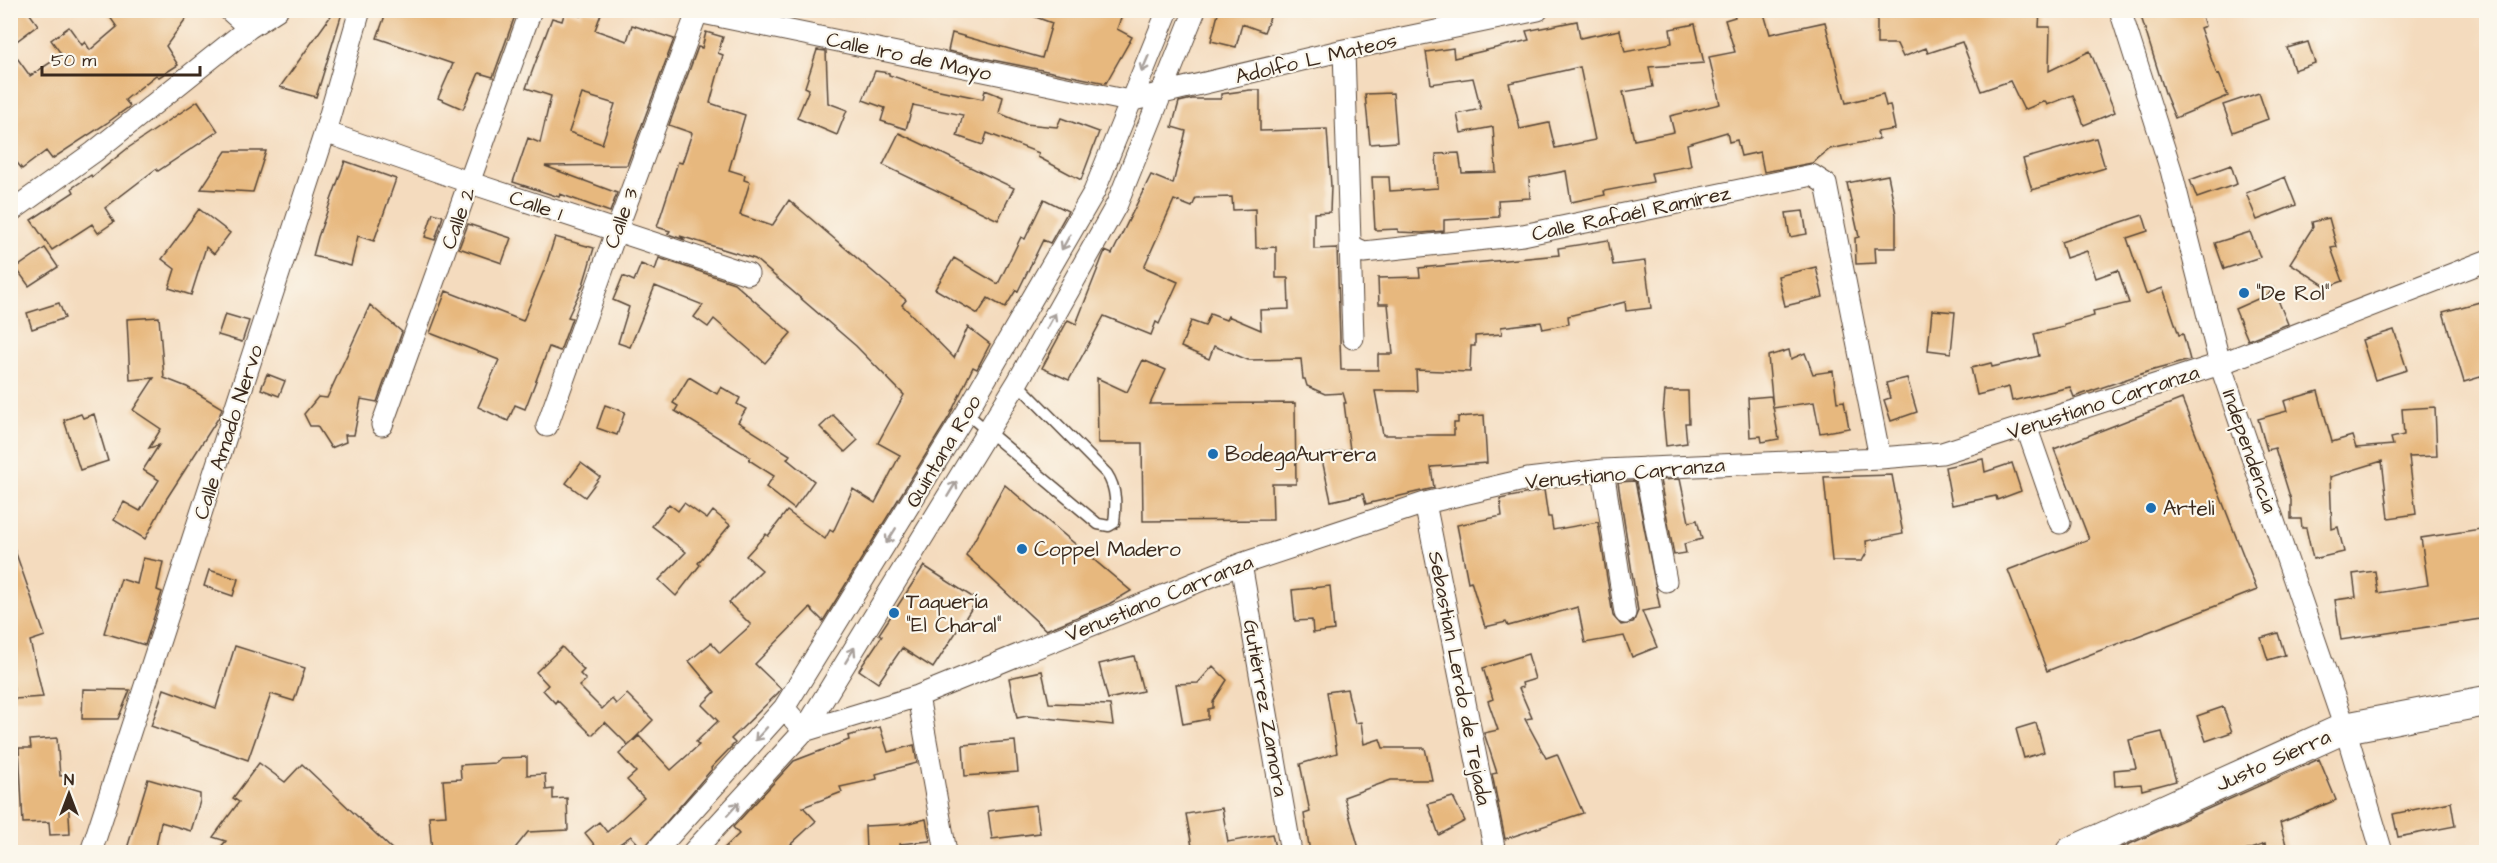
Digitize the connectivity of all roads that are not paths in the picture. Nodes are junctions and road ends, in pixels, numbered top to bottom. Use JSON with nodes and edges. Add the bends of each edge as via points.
{"nodes":[{"id":1,"x":229,"y":10,"type":"edge"},
{"id":2,"x":277,"y":10,"type":"edge"},
{"id":3,"x":360,"y":10,"type":"edge"},
{"id":4,"x":531,"y":10,"type":"edge"},
{"id":5,"x":1168,"y":10,"type":"edge"},
{"id":6,"x":1195,"y":10,"type":"edge"},
{"id":7,"x":1538,"y":10,"type":"edge"},
{"id":8,"x":2120,"y":10,"type":"edge"},
{"id":9,"x":694,"y":11,"type":"edge"},
{"id":10,"x":249,"y":28,"type":"junction"},
{"id":11,"x":1344,"y":50,"type":"junction"},
{"id":12,"x":1161,"y":95,"type":"junction"},
{"id":13,"x":1129,"y":101,"type":"junction"},
{"id":14,"x":325,"y":132,"type":"junction"},
{"id":15,"x":471,"y":183,"type":"junction"},
{"id":16,"x":10,"y":212,"type":"edge"},
{"id":17,"x":615,"y":232,"type":"junction"},
{"id":18,"x":1351,"y":246,"type":"junction"},
{"id":19,"x":2487,"y":261,"type":"edge"},
{"id":20,"x":748,"y":274,"type":"dead end"},
{"id":21,"x":1353,"y":338,"type":"dead end"},
{"id":22,"x":2220,"y":364,"type":"junction"},
{"id":23,"x":1017,"y":383,"type":"junction"},
{"id":24,"x":966,"y":413,"type":"junction"},
{"id":25,"x":382,"y":425,"type":"dead end"},
{"id":26,"x":547,"y":426,"type":"dead end"},
{"id":27,"x":2026,"y":426,"type":"junction"},
{"id":28,"x":987,"y":430,"type":"junction"},
{"id":29,"x":1880,"y":458,"type":"junction"},
{"id":30,"x":1645,"y":468,"type":"junction"},
{"id":31,"x":1603,"y":470,"type":"junction"},
{"id":32,"x":1425,"y":502,"type":"junction"},
{"id":33,"x":2060,"y":523,"type":"dead end"},
{"id":34,"x":1241,"y":564,"type":"junction"},
{"id":35,"x":1666,"y":580,"type":"dead end"},
{"id":36,"x":1625,"y":613,"type":"dead end"},
{"id":37,"x":918,"y":696,"type":"junction"},
{"id":38,"x":2487,"y":701,"type":"edge"},
{"id":39,"x":784,"y":708,"type":"junction"},
{"id":40,"x":2345,"y":728,"type":"junction"},
{"id":41,"x":804,"y":731,"type":"junction"},
{"id":42,"x":91,"y":852,"type":"edge"},
{"id":43,"x":655,"y":852,"type":"edge"},
{"id":44,"x":693,"y":852,"type":"edge"},
{"id":45,"x":946,"y":852,"type":"edge"},
{"id":46,"x":1291,"y":852,"type":"edge"},
{"id":47,"x":1494,"y":852,"type":"edge"},
{"id":48,"x":2071,"y":852,"type":"edge"},
{"id":49,"x":2382,"y":852,"type":"edge"}],
"edges":[{"from":1,"to":10,"type":"street"},
{"from":2,"to":10,"type":"street"},
{"from":3,"to":14,"type":"street","name":"Calle Amado Nervo"},
{"from":4,"to":15,"type":"street","name":"Calle 2"},
{"from":5,"to":13,"type":"street","name":"Quintana Roo","one_way":true},
{"from":6,"to":12,"type":"street","name":"Quintana Roo"},
{"from":7,"to":11,"type":"street","name":"Adolfo L Mateos"},
{"from":8,"to":22,"type":"street","name":"Independencia","via":[[2171,170]]},
{"from":9,"to":13,"type":"street","name":"Calle 1ro de Mayo"},
{"from":9,"to":17,"type":"street","name":"Calle 3"},
{"from":10,"to":16,"type":"street","via":[[94,152]]},
{"from":11,"to":12,"type":"street","name":"Adolfo L Mateos"},
{"from":11,"to":18,"type":"street"},
{"from":12,"to":13,"type":"street","name":"Adolfo L Mateos"},
{"from":23,"to":12,"type":"street","name":"Quintana Roo","one_way":true,"via":[[1117,204]]},
{"from":13,"to":24,"type":"street","name":"Quintana Roo","one_way":true,"via":[[1094,192]]},
{"from":14,"to":15,"type":"street","name":"Calle 1"},
{"from":14,"to":42,"type":"street","name":"Calle Amado Nervo"},
{"from":15,"to":17,"type":"street","name":"Calle 1"},
{"from":15,"to":25,"type":"street","name":"Calle 2"},
{"from":17,"to":20,"type":"street","name":"Calle 1"},
{"from":17,"to":26,"type":"street","name":"Calle 3"},
{"from":18,"to":21,"type":"street"},
{"from":18,"to":29,"type":"street","name":"Calle Rafaél Ramírez","via":[[1364,252],[1523,236],[1812,175],[1826,184]]},
{"from":19,"to":22,"type":"street","name":"Venustiano Carranza"},
{"from":22,"to":27,"type":"street","name":"Venustiano Carranza"},
{"from":22,"to":40,"type":"street","name":"Independencia"},
{"from":23,"to":28,"type":"street","name":"Quintana Roo"},
{"from":23,"to":28,"type":"lane","via":[[1107,474],[1114,485],[1113,523],[1098,524]]},
{"from":24,"to":28,"type":"lane"},
{"from":24,"to":39,"type":"street","name":"Quintana Roo","one_way":true},
{"from":27,"to":29,"type":"street","name":"Venustiano Carranza","via":[[1942,453]]},
{"from":27,"to":33,"type":"street"},
{"from":41,"to":28,"type":"street","name":"Quintana Roo","one_way":true},
{"from":29,"to":30,"type":"street","name":"Venustiano Carranza"},
{"from":30,"to":31,"type":"street","name":"Venustiano Carranza"},
{"from":30,"to":35,"type":"street"},
{"from":31,"to":32,"type":"street","name":"Venustiano Carranza","via":[[1528,479]]},
{"from":31,"to":36,"type":"street"},
{"from":32,"to":34,"type":"street","name":"Venustiano Carranza"},
{"from":32,"to":47,"type":"street","name":"Sebastian Lerdo de Tejada"},
{"from":34,"to":37,"type":"street","name":"Venustiano Carranza"},
{"from":34,"to":46,"type":"street","name":"Gutiérrez Zamora"},
{"from":37,"to":41,"type":"street","name":"Venustiano Carranza"},
{"from":37,"to":45,"type":"street"},
{"from":38,"to":40,"type":"main road","name":"Justo Sierra"},
{"from":39,"to":41,"type":"street"},
{"from":39,"to":43,"type":"street","name":"Quintana Roo","one_way":true},
{"from":40,"to":48,"type":"main road","name":"Justo Sierra"},
{"from":40,"to":49,"type":"street","name":"Independencia"},
{"from":44,"to":41,"type":"street","name":"Quintana Roo","one_way":true}]}
